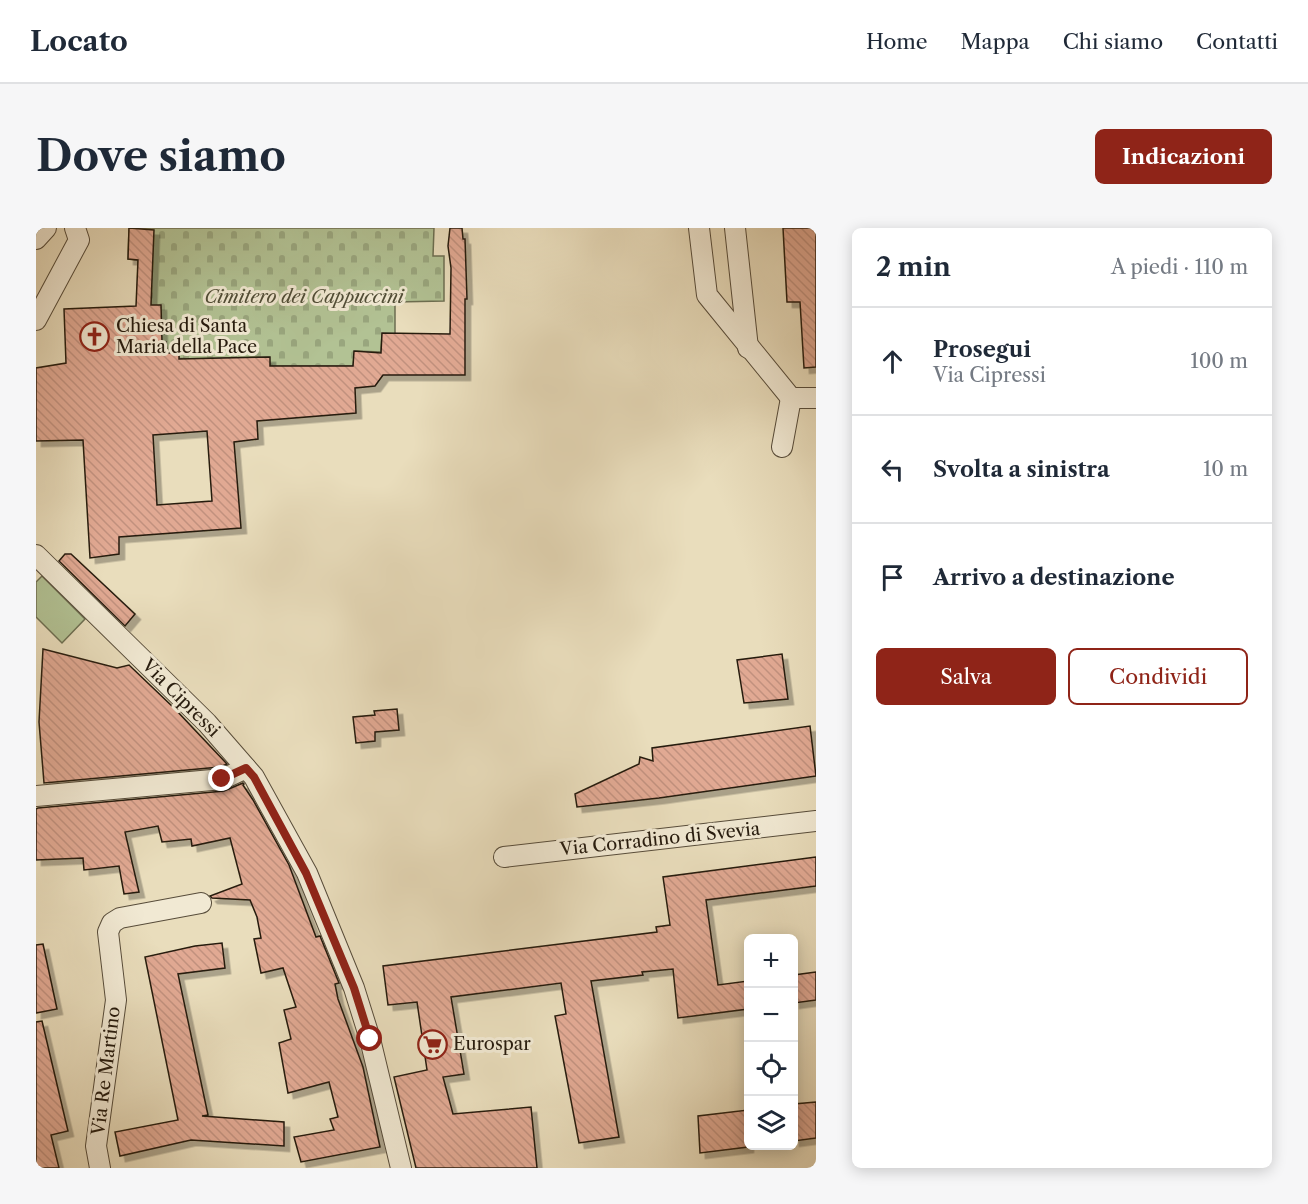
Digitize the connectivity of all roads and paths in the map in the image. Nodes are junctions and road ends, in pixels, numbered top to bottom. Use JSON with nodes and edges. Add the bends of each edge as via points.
{"nodes":[{"id":1,"x":46,"y":228,"type":"edge"},
{"id":2,"x":75,"y":228,"type":"edge"},
{"id":3,"x":699,"y":228,"type":"edge"},
{"id":4,"x":735,"y":228,"type":"edge"},
{"id":5,"x":36,"y":239,"type":"edge"},
{"id":6,"x":36,"y":320,"type":"edge"},
{"id":7,"x":748,"y":348,"type":"junction"},
{"id":8,"x":816,"y":398,"type":"edge"},
{"id":9,"x":791,"y":399,"type":"junction"},
{"id":10,"x":782,"y":447,"type":"dead end"},
{"id":11,"x":36,"y":555,"type":"edge"},
{"id":12,"x":246,"y":768,"type":"junction"},
{"id":13,"x":36,"y":796,"type":"edge"},
{"id":14,"x":816,"y":821,"type":"edge"},
{"id":15,"x":504,"y":856,"type":"dead end"},
{"id":16,"x":201,"y":903,"type":"dead end"},
{"id":17,"x":100,"y":1168,"type":"edge"},
{"id":18,"x":401,"y":1168,"type":"edge"}],
"edges":[{"from":1,"to":5,"type":"street"},
{"from":2,"to":6,"type":"street","via":[[79,240]]},
{"from":3,"to":7,"type":"street","via":[[707,295]]},
{"from":4,"to":7,"type":"street"},
{"from":7,"to":9,"type":"street"},
{"from":8,"to":9,"type":"street"},
{"from":9,"to":10,"type":"street"},
{"from":11,"to":12,"type":"street","name":"Via Cipressi","via":[[207,723]]},
{"from":12,"to":13,"type":"street","via":[[222,779]]},
{"from":12,"to":18,"type":"street","name":"Via Cipressi","via":[[306,873],[354,988]]},
{"from":14,"to":15,"type":"street","name":"Via Corradino di Svevia"},
{"from":16,"to":17,"type":"street","name":"Via Re Martino","via":[[120,918],[112,922],[108,932],[116,1000],[96,1146]]}]}
